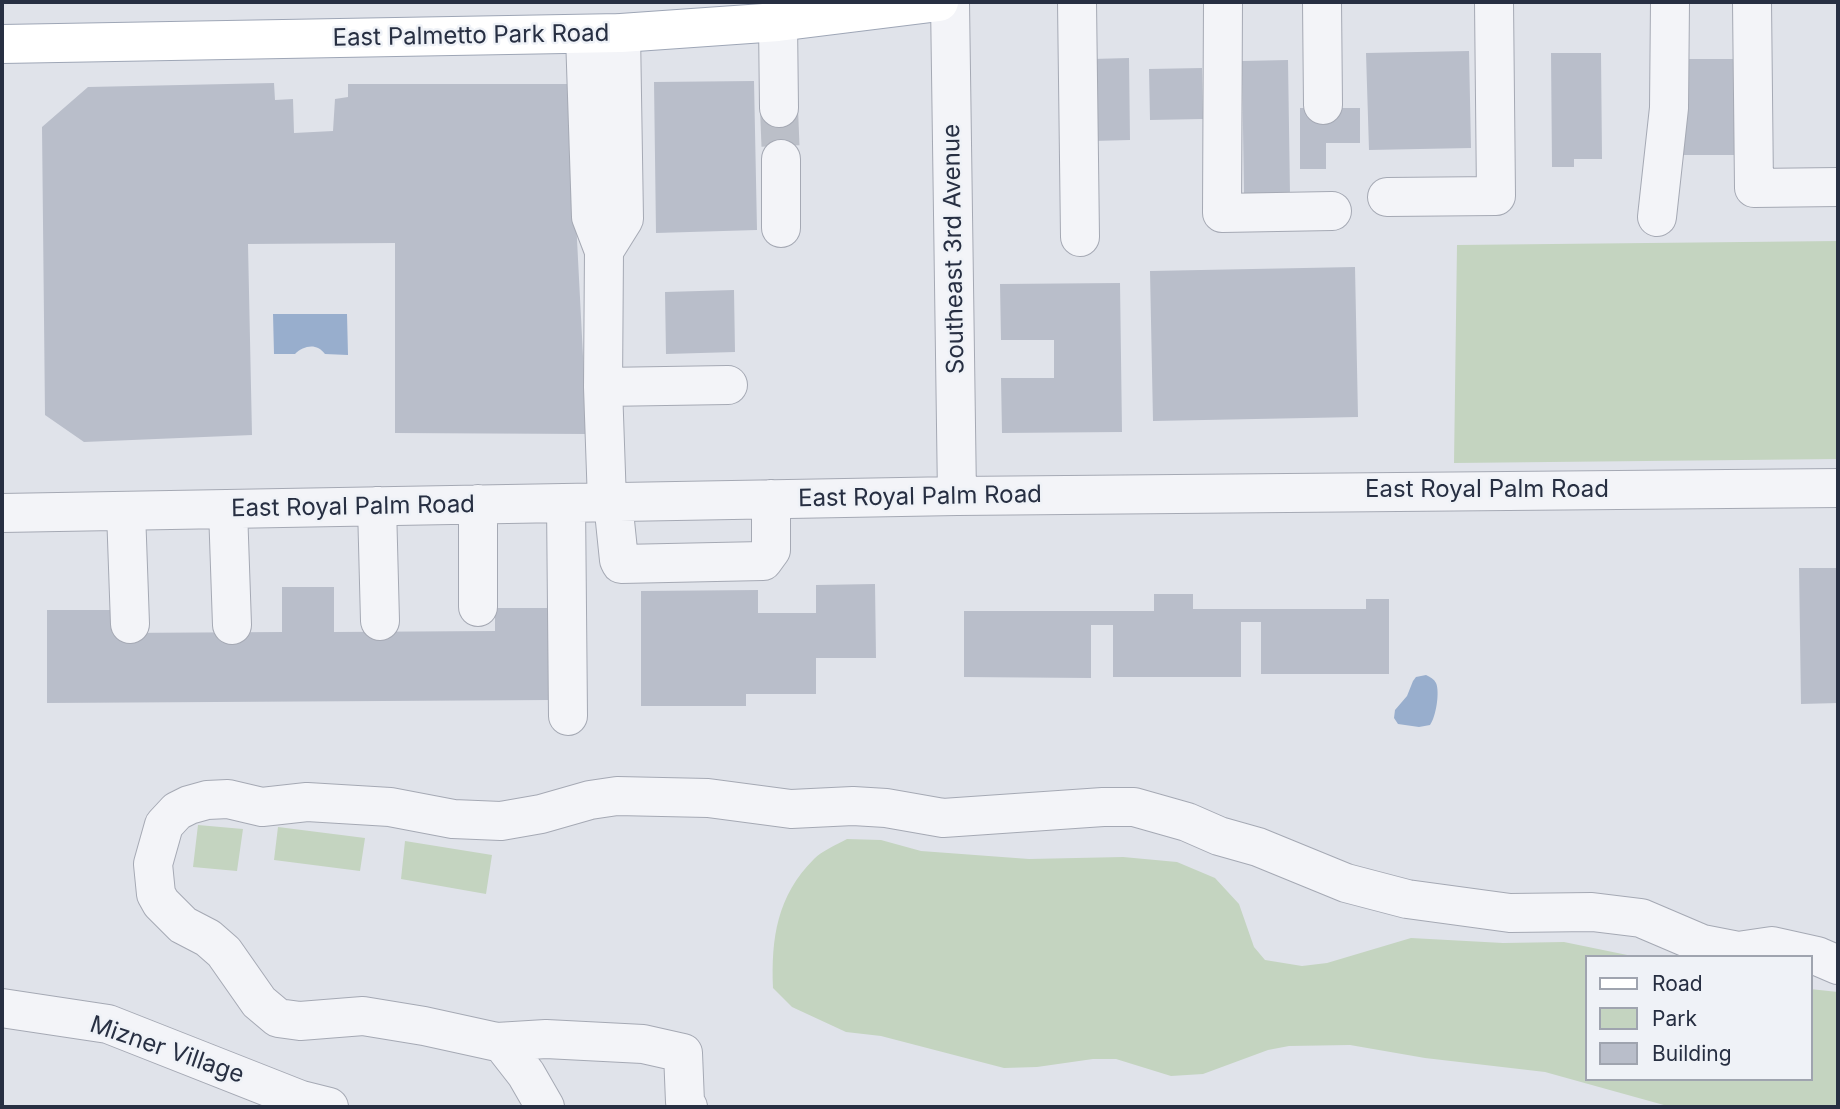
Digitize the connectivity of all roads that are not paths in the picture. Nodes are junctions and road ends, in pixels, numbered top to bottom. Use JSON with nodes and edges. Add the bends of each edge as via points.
{"nodes":[{"id":1,"x":939,"y":2,"type":"edge"},
{"id":2,"x":950,"y":2,"type":"edge"},
{"id":3,"x":1077,"y":2,"type":"edge"},
{"id":4,"x":1223,"y":2,"type":"edge"},
{"id":5,"x":1322,"y":2,"type":"edge"},
{"id":6,"x":1494,"y":2,"type":"edge"},
{"id":7,"x":1670,"y":2,"type":"edge"},
{"id":8,"x":1752,"y":2,"type":"edge"},
{"id":9,"x":778,"y":22,"type":"junction"},
{"id":10,"x":603,"y":34,"type":"junction"},
{"id":11,"x":2,"y":44,"type":"edge"},
{"id":12,"x":1322,"y":104,"type":"dead end"},
{"id":13,"x":779,"y":108,"type":"tunnel mouth"},
{"id":14,"x":781,"y":159,"type":"tunnel mouth"},
{"id":15,"x":1838,"y":187,"type":"edge"},
{"id":16,"x":1387,"y":197,"type":"dead end"},
{"id":17,"x":1332,"y":211,"type":"dead end"},
{"id":18,"x":1657,"y":216,"type":"dead end"},
{"id":19,"x":781,"y":228,"type":"dead end"},
{"id":20,"x":1080,"y":237,"type":"dead end"},
{"id":21,"x":728,"y":385,"type":"dead end"},
{"id":22,"x":603,"y":387,"type":"junction"},
{"id":23,"x":1838,"y":488,"type":"edge"},
{"id":24,"x":957,"y":496,"type":"junction"},
{"id":25,"x":771,"y":499,"type":"junction"},
{"id":26,"x":610,"y":502,"type":"junction"},
{"id":27,"x":566,"y":503,"type":"junction"},
{"id":28,"x":478,"y":504,"type":"junction"},
{"id":29,"x":377,"y":506,"type":"junction"},
{"id":30,"x":228,"y":509,"type":"junction"},
{"id":31,"x":126,"y":511,"type":"junction"},
{"id":32,"x":2,"y":513,"type":"edge"},
{"id":33,"x":478,"y":607,"type":"dead end"},
{"id":34,"x":380,"y":621,"type":"dead end"},
{"id":35,"x":130,"y":624,"type":"dead end"},
{"id":36,"x":232,"y":625,"type":"dead end"},
{"id":37,"x":568,"y":716,"type":"dead end"},
{"id":38,"x":1838,"y":965,"type":"edge"},
{"id":39,"x":2,"y":1008,"type":"edge"},
{"id":40,"x":501,"y":1042,"type":"junction"},
{"id":41,"x":330,"y":1107,"type":"edge"},
{"id":42,"x":545,"y":1107,"type":"edge"},
{"id":43,"x":688,"y":1107,"type":"edge"}],
"edges":[{"from":1,"to":9,"type":"main road","name":"East Palmetto Park Road"},
{"from":2,"to":24,"type":"street","name":"Southeast 3rd Avenue"},
{"from":3,"to":20,"type":"street"},
{"from":4,"to":17,"type":"street","via":[[1222,213]]},
{"from":5,"to":12,"type":"street"},
{"from":6,"to":16,"type":"street","via":[[1496,196]]},
{"from":7,"to":18,"type":"street","via":[[1669,108]]},
{"from":8,"to":15,"type":"street","via":[[1754,188]]},
{"from":9,"to":10,"type":"main road","name":"East Palmetto Park Road"},
{"from":9,"to":13,"type":"street"},
{"from":10,"to":11,"type":"main road","name":"East Palmetto Park Road"},
{"from":10,"to":22,"type":"street","via":[[591,216],[604,251]]},
{"from":14,"to":19,"type":"street"},
{"from":21,"to":22,"type":"street"},
{"from":22,"to":26,"type":"street"},
{"from":23,"to":24,"type":"street","name":"East Royal Palm Road"},
{"from":24,"to":25,"type":"street","name":"East Royal Palm Road"},
{"from":25,"to":26,"type":"street","name":"East Royal Palm Road"},
{"from":25,"to":26,"type":"street","via":[[771,550],[762,561],[621,564]]},
{"from":26,"to":27,"type":"street","name":"East Royal Palm Road"},
{"from":27,"to":28,"type":"street","name":"East Royal Palm Road"},
{"from":27,"to":37,"type":"street"},
{"from":28,"to":29,"type":"street","name":"East Royal Palm Road"},
{"from":28,"to":33,"type":"street"},
{"from":29,"to":30,"type":"street","name":"East Royal Palm Road"},
{"from":29,"to":34,"type":"street"},
{"from":30,"to":31,"type":"street","name":"East Royal Palm Road"},
{"from":30,"to":36,"type":"street"},
{"from":31,"to":32,"type":"street","name":"East Royal Palm Road"},
{"from":31,"to":35,"type":"street"},
{"from":38,"to":40,"type":"street","via":[[1772,946],[1738,951],[1702,944],[1641,918],[1592,912],[1510,913],[1406,899],[1346,883],[1187,822],[1134,807],[943,818],[886,808],[791,809],[708,798],[617,796],[501,821],[307,802],[262,807],[228,799],[189,805],[164,825],[153,864],[161,903],[183,925],[224,952],[259,1002],[278,1018],[300,1021],[363,1016]]},
{"from":39,"to":41,"type":"street","name":"Mizner Village","via":[[108,1024],[301,1100]]},
{"from":40,"to":42,"type":"street"},
{"from":40,"to":43,"type":"street","via":[[643,1044],[682,1053]]}]}
